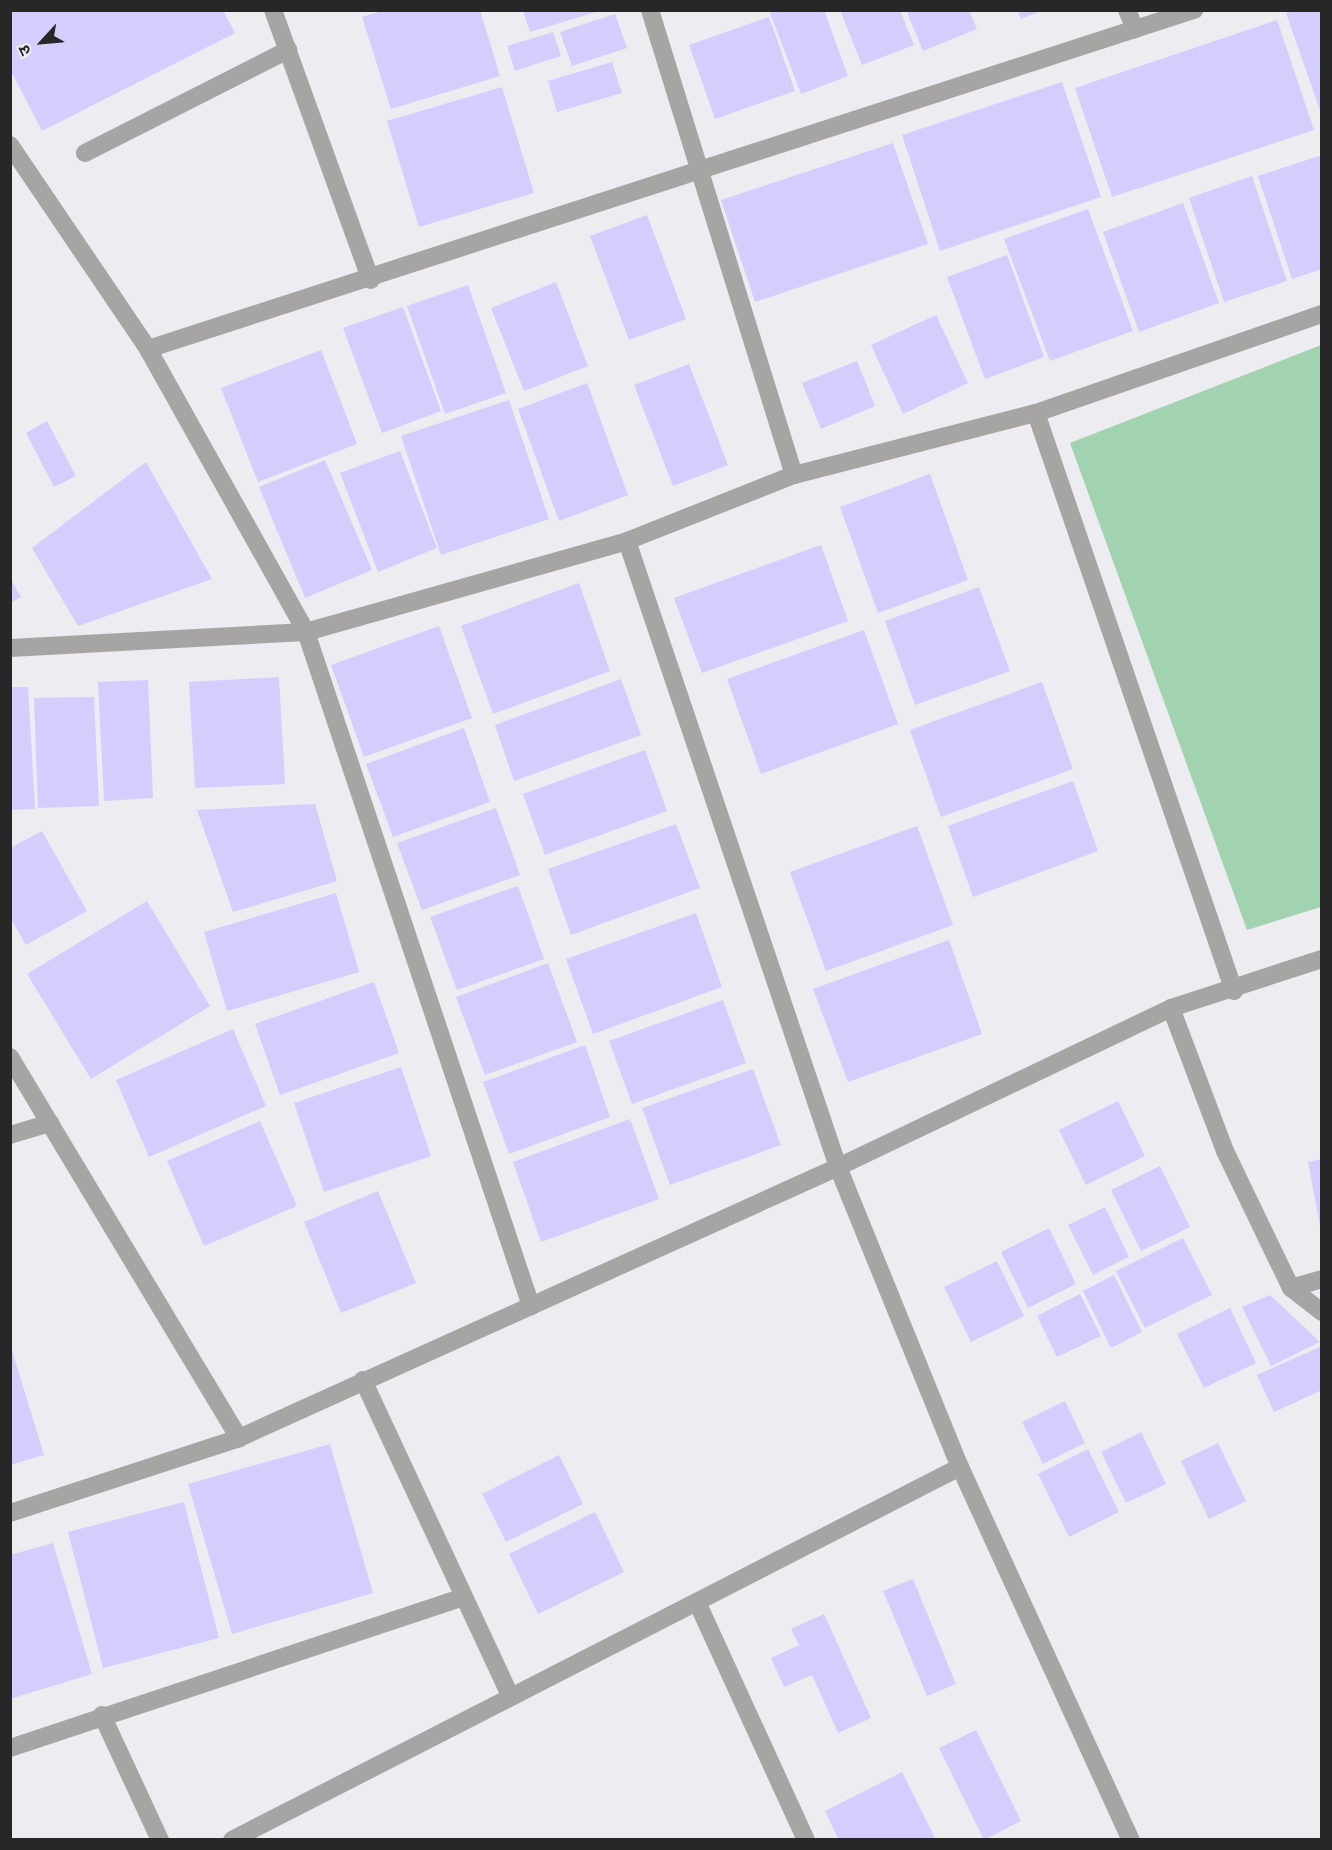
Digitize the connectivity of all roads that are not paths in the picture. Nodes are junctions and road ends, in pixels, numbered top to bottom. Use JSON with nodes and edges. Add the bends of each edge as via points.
{"nodes":[{"id":1,"x":273,"y":10,"type":"edge"},
{"id":2,"x":650,"y":10,"type":"edge"},
{"id":3,"x":1127,"y":10,"type":"edge"},
{"id":4,"x":1194,"y":10,"type":"edge"},
{"id":5,"x":1135,"y":29,"type":"junction"},
{"id":6,"x":288,"y":50,"type":"junction"},
{"id":7,"x":10,"y":145,"type":"edge"},
{"id":8,"x":85,"y":153,"type":"dead end"},
{"id":9,"x":695,"y":168,"type":"junction"},
{"id":10,"x":371,"y":280,"type":"junction"},
{"id":11,"x":1322,"y":315,"type":"edge"},
{"id":12,"x":148,"y":348,"type":"junction"},
{"id":13,"x":1036,"y":413,"type":"junction"},
{"id":14,"x":794,"y":476,"type":"junction"},
{"id":15,"x":627,"y":541,"type":"junction"},
{"id":16,"x":306,"y":632,"type":"junction"},
{"id":17,"x":10,"y":648,"type":"edge"},
{"id":18,"x":1322,"y":959,"type":"edge"},
{"id":19,"x":1233,"y":991,"type":"junction"},
{"id":20,"x":1171,"y":1008,"type":"junction"},
{"id":21,"x":10,"y":1057,"type":"edge"},
{"id":22,"x":50,"y":1123,"type":"junction"},
{"id":23,"x":10,"y":1135,"type":"edge"},
{"id":24,"x":838,"y":1167,"type":"junction"},
{"id":25,"x":1322,"y":1279,"type":"edge"},
{"id":26,"x":1291,"y":1287,"type":"junction"},
{"id":27,"x":531,"y":1306,"type":"junction"},
{"id":28,"x":1322,"y":1312,"type":"edge"},
{"id":29,"x":363,"y":1380,"type":"junction"},
{"id":30,"x":239,"y":1438,"type":"junction"},
{"id":31,"x":960,"y":1467,"type":"junction"},
{"id":32,"x":10,"y":1513,"type":"edge"},
{"id":33,"x":461,"y":1598,"type":"junction"},
{"id":34,"x":696,"y":1602,"type":"junction"},
{"id":35,"x":511,"y":1696,"type":"junction"},
{"id":36,"x":102,"y":1715,"type":"junction"},
{"id":37,"x":10,"y":1748,"type":"edge"},
{"id":38,"x":160,"y":1839,"type":"edge"},
{"id":39,"x":232,"y":1839,"type":"edge"},
{"id":40,"x":806,"y":1839,"type":"edge"},
{"id":41,"x":1131,"y":1839,"type":"edge"}],
"edges":[{"from":1,"to":6,"type":"street"},
{"from":2,"to":9,"type":"street"},
{"from":3,"to":5,"type":"street"},
{"from":4,"to":5,"type":"street"},
{"from":5,"to":9,"type":"street"},
{"from":6,"to":8,"type":"street"},
{"from":6,"to":10,"type":"street"},
{"from":7,"to":12,"type":"street"},
{"from":9,"to":10,"type":"street"},
{"from":9,"to":14,"type":"street"},
{"from":10,"to":12,"type":"street"},
{"from":11,"to":13,"type":"street"},
{"from":12,"to":16,"type":"street"},
{"from":13,"to":14,"type":"street"},
{"from":13,"to":19,"type":"street"},
{"from":14,"to":15,"type":"street"},
{"from":15,"to":16,"type":"street"},
{"from":15,"to":24,"type":"street"},
{"from":16,"to":17,"type":"street"},
{"from":16,"to":27,"type":"street"},
{"from":18,"to":19,"type":"street"},
{"from":19,"to":20,"type":"street"},
{"from":20,"to":24,"type":"street"},
{"from":20,"to":26,"type":"street","via":[[1226,1151]]},
{"from":21,"to":22,"type":"street"},
{"from":22,"to":23,"type":"street"},
{"from":22,"to":30,"type":"street"},
{"from":24,"to":27,"type":"street"},
{"from":24,"to":31,"type":"street"},
{"from":25,"to":26,"type":"street"},
{"from":26,"to":28,"type":"street"},
{"from":27,"to":29,"type":"street"},
{"from":29,"to":30,"type":"street"},
{"from":29,"to":33,"type":"street"},
{"from":30,"to":32,"type":"street"},
{"from":31,"to":34,"type":"street"},
{"from":31,"to":41,"type":"street"},
{"from":33,"to":35,"type":"street"},
{"from":33,"to":36,"type":"street"},
{"from":34,"to":35,"type":"street"},
{"from":34,"to":40,"type":"street"},
{"from":35,"to":39,"type":"street"},
{"from":36,"to":37,"type":"street"},
{"from":36,"to":38,"type":"street"}]}
